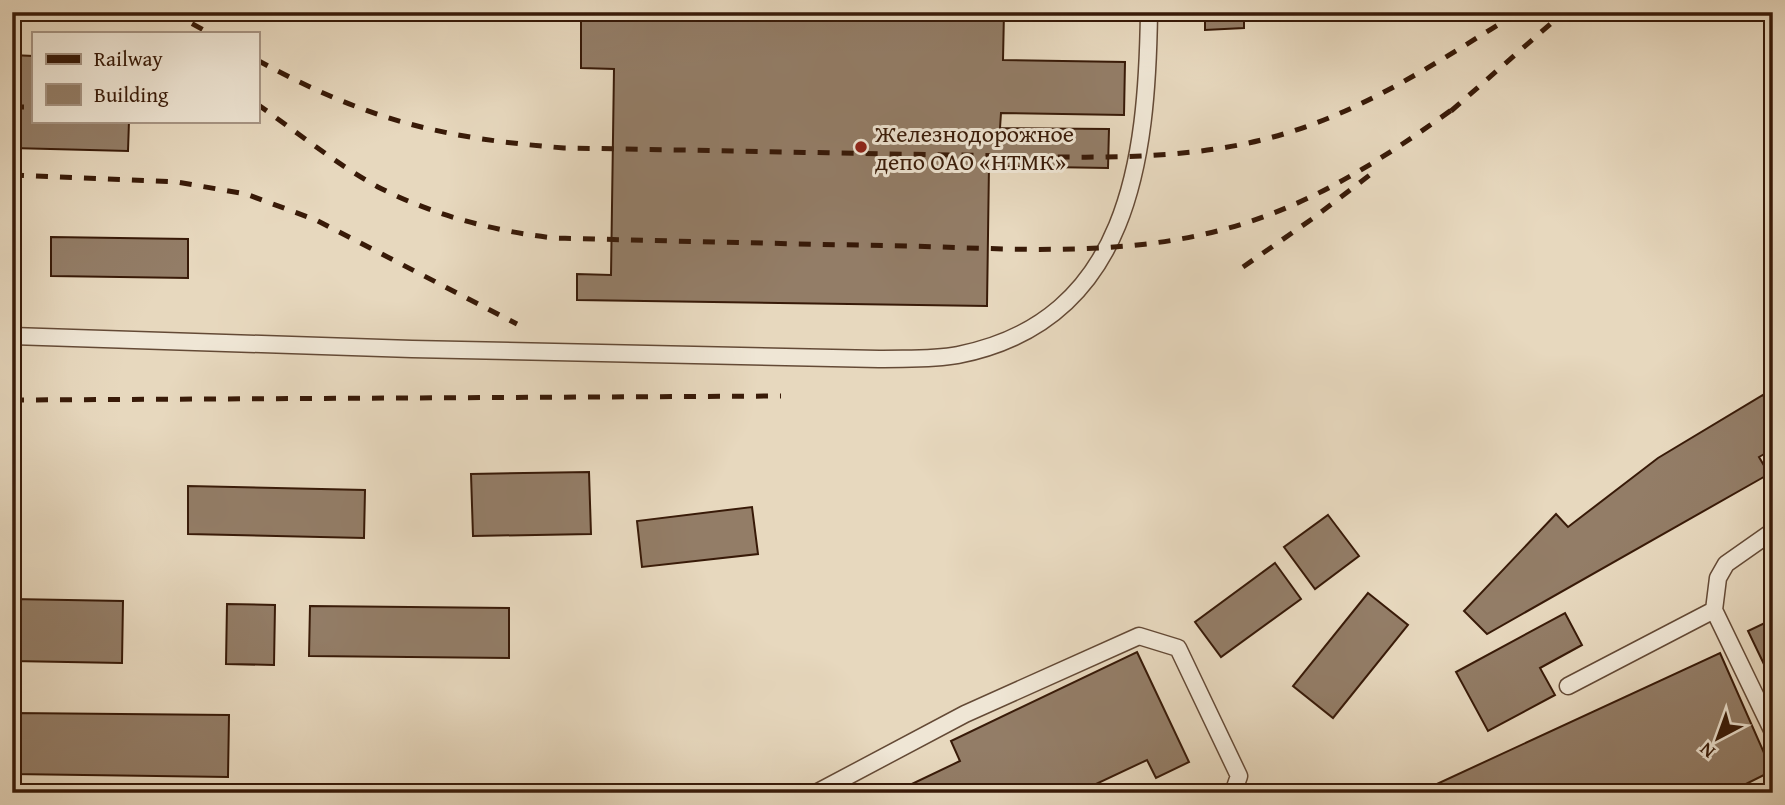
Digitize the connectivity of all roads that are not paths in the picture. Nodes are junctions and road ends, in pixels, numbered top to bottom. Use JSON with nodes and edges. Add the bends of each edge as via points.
{"nodes":[{"id":1,"x":1149,"y":12,"type":"edge"},
{"id":2,"x":12,"y":337,"type":"edge"},
{"id":3,"x":1773,"y":531,"type":"edge"},
{"id":4,"x":1714,"y":610,"type":"junction"},
{"id":5,"x":1568,"y":686,"type":"dead end"},
{"id":6,"x":1773,"y":732,"type":"edge"},
{"id":7,"x":816,"y":793,"type":"edge"},
{"id":8,"x":1233,"y":793,"type":"edge"}],
"edges":[{"from":1,"to":2,"type":"lane","via":[[1138,155],[1122,220],[1089,277],[1063,304],[1028,330],[980,350],[937,358],[865,359]]},
{"from":3,"to":4,"type":"lane","via":[[1726,564],[1718,578]]},
{"from":4,"to":5,"type":"lane"},
{"from":4,"to":6,"type":"lane"},
{"from":7,"to":8,"type":"lane","via":[[965,714],[1139,636],[1178,648],[1239,776]]}]}
